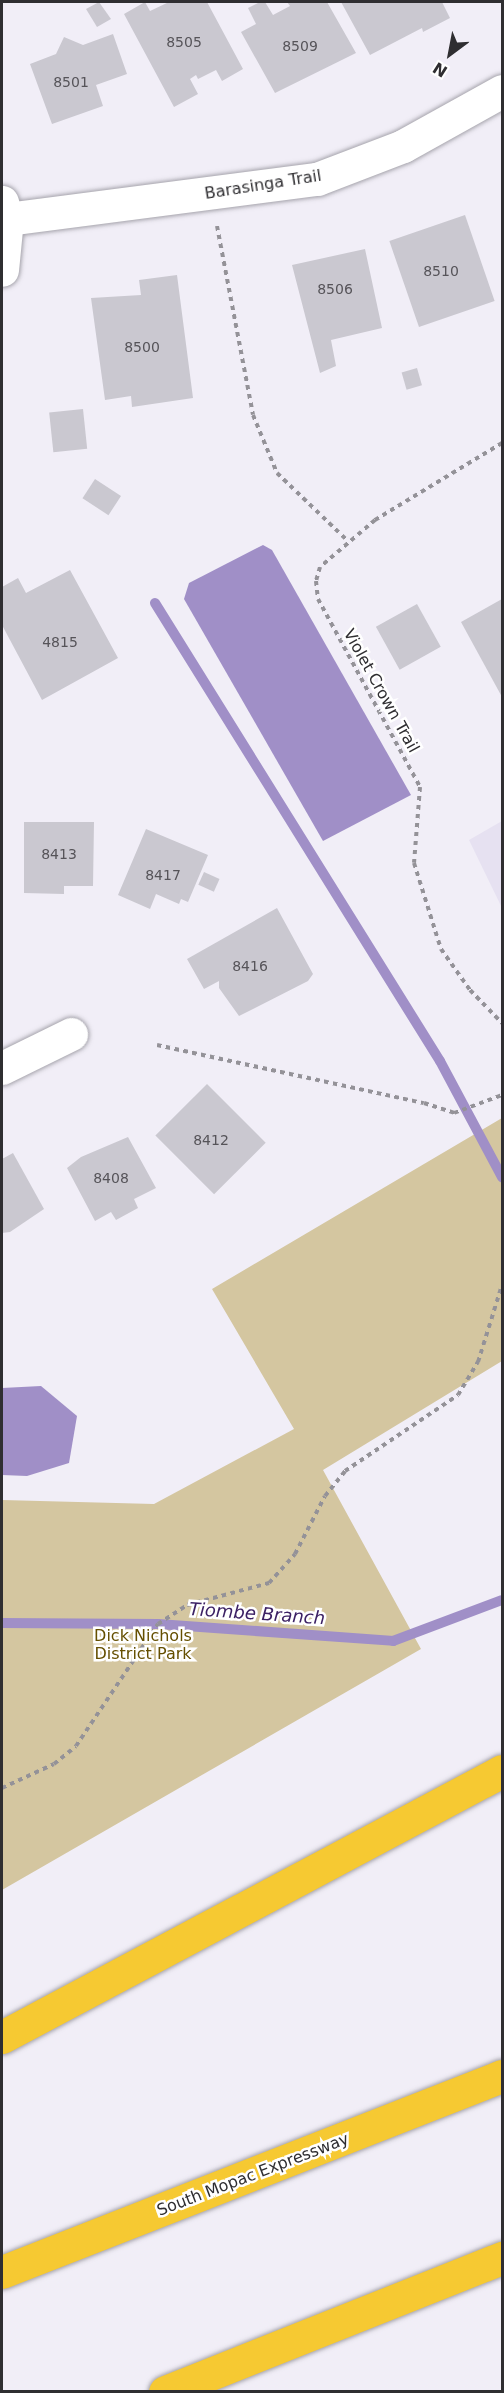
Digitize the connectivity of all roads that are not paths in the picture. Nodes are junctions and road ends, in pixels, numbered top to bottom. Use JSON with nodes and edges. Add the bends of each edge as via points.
{"nodes":[{"id":1,"x":502,"y":91,"type":"edge"},
{"id":2,"x":4,"y":211,"type":"edge"},
{"id":3,"x":2,"y":270,"type":"edge"},
{"id":4,"x":71,"y":1034,"type":"dead end"},
{"id":5,"x":2,"y":1068,"type":"edge"},
{"id":6,"x":502,"y":1771,"type":"edge"},
{"id":7,"x":2,"y":2037,"type":"edge"},
{"id":8,"x":502,"y":2076,"type":"edge"},
{"id":9,"x":502,"y":2258,"type":"edge"},
{"id":10,"x":2,"y":2272,"type":"edge"},
{"id":11,"x":165,"y":2391,"type":"edge"}],
"edges":[{"from":1,"to":2,"type":"street","name":"Barasinga Trail","via":[[403,146],[317,179],[211,194]]},
{"from":2,"to":3,"type":"street"},
{"from":4,"to":5,"type":"street"},
{"from":6,"to":7,"type":"highway"},
{"from":8,"to":10,"type":"highway","name":"South Mopac Expressway"},
{"from":9,"to":11,"type":"highway"}]}
